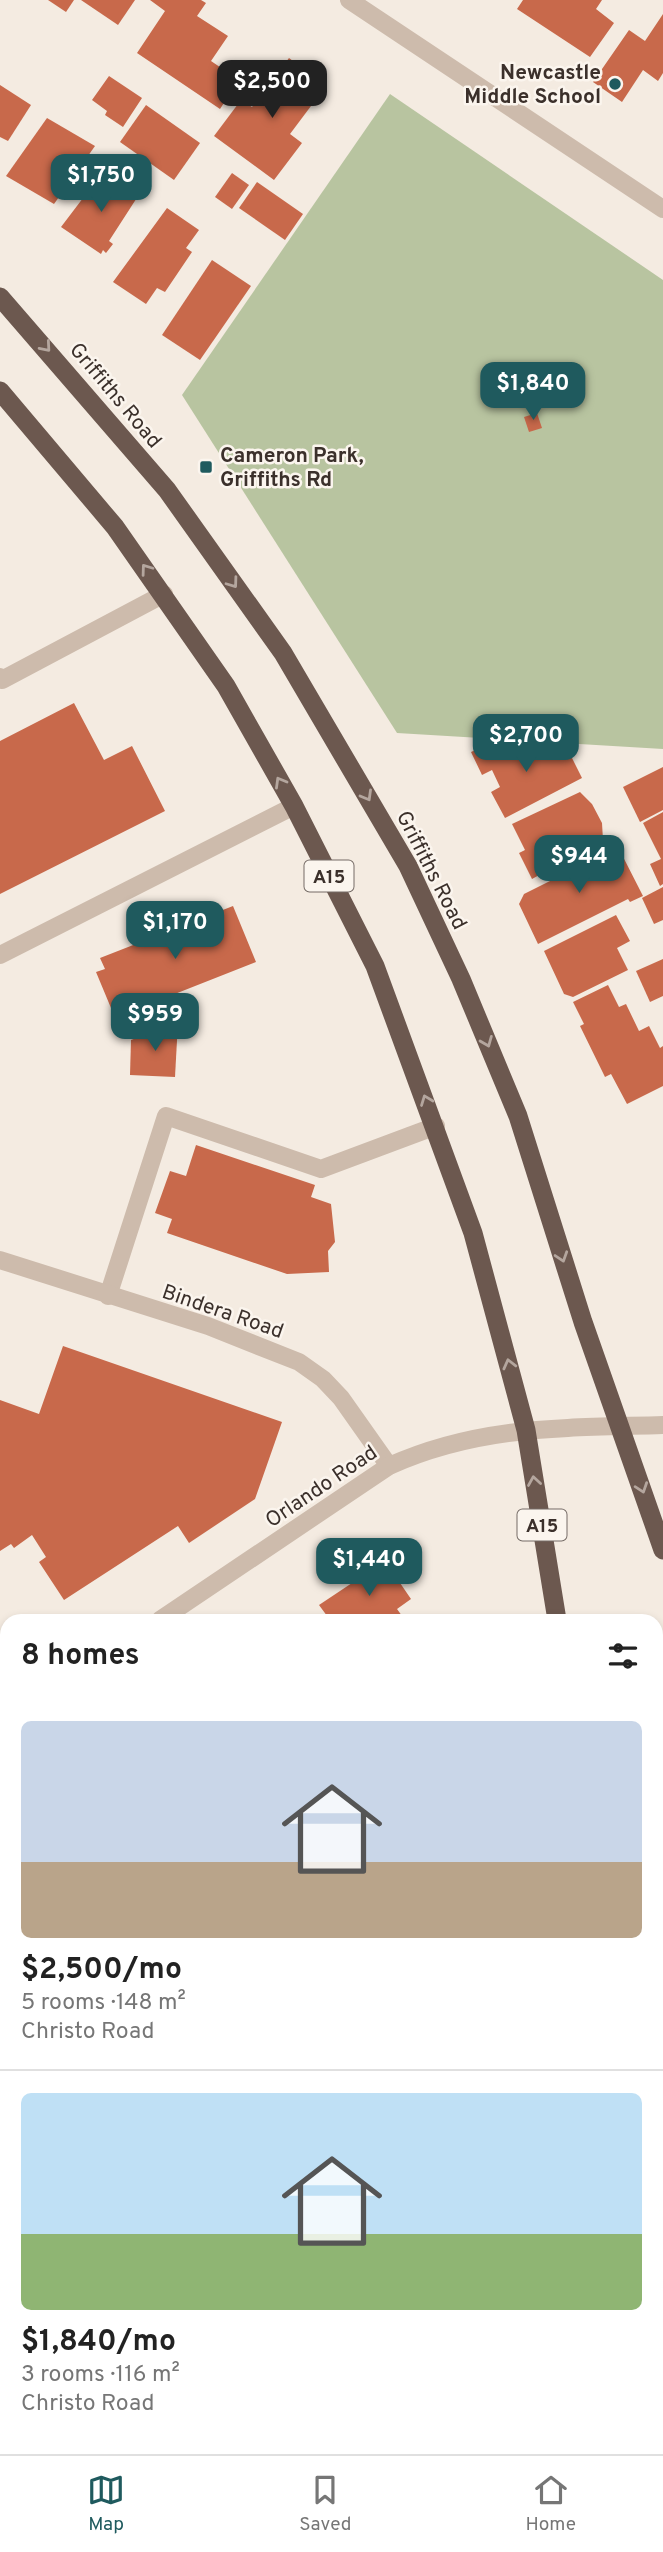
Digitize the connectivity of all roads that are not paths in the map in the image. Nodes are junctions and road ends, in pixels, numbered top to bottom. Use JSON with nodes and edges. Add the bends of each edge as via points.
{"nodes":[{"id":1,"x":349,"y":0,"type":"edge"},
{"id":2,"x":663,"y":209,"type":"edge"},
{"id":3,"x":0,"y":297,"type":"edge"},
{"id":4,"x":0,"y":391,"type":"edge"},
{"id":5,"x":164,"y":594,"type":"junction"},
{"id":6,"x":0,"y":677,"type":"edge"},
{"id":7,"x":294,"y":806,"type":"junction"},
{"id":8,"x":0,"y":955,"type":"edge"},
{"id":9,"x":436,"y":1126,"type":"junction"},
{"id":10,"x":0,"y":1260,"type":"edge"},
{"id":11,"x":108,"y":1296,"type":"junction"},
{"id":12,"x":663,"y":1425,"type":"edge"},
{"id":13,"x":621,"y":1426,"type":"junction"},
{"id":14,"x":526,"y":1430,"type":"junction"},
{"id":15,"x":389,"y":1466,"type":"junction"},
{"id":16,"x":663,"y":1550,"type":"edge"},
{"id":17,"x":169,"y":1614,"type":"edge"},
{"id":18,"x":556,"y":1614,"type":"edge"}],
"edges":[{"from":1,"to":2,"type":"street"},
{"from":3,"to":13,"type":"highway","name":"Griffiths Road","one_way":true,"via":[[183,512],[283,653],[408,866],[518,1116]]},
{"from":5,"to":4,"type":"highway","number":"A15","one_way":true,"via":[[115,527]]},
{"from":5,"to":6,"type":"street","via":[[2,680]]},
{"from":7,"to":5,"type":"highway","number":"A15","one_way":true,"via":[[226,686]]},
{"from":7,"to":8,"type":"street"},
{"from":9,"to":7,"type":"highway","number":"A15","one_way":true,"via":[[375,966]]},
{"from":9,"to":11,"type":"street","via":[[321,1168],[166,1116]]},
{"from":14,"to":9,"type":"highway","number":"A15","one_way":true,"via":[[473,1233]]},
{"from":10,"to":11,"type":"street","name":"Bindera Road"},
{"from":11,"to":15,"type":"street","name":"Bindera Road","via":[[208,1326],[299,1362],[341,1398]]},
{"from":12,"to":13,"type":"street","name":"Orlando Road"},
{"from":13,"to":14,"type":"street","name":"Orlando Road"},
{"from":13,"to":16,"type":"highway","name":"Griffiths Road","one_way":true},
{"from":14,"to":15,"type":"street","name":"Orlando Road","via":[[463,1439]]},
{"from":18,"to":14,"type":"highway","number":"A15","one_way":true},
{"from":15,"to":17,"type":"street","name":"Orlando Road"}]}
